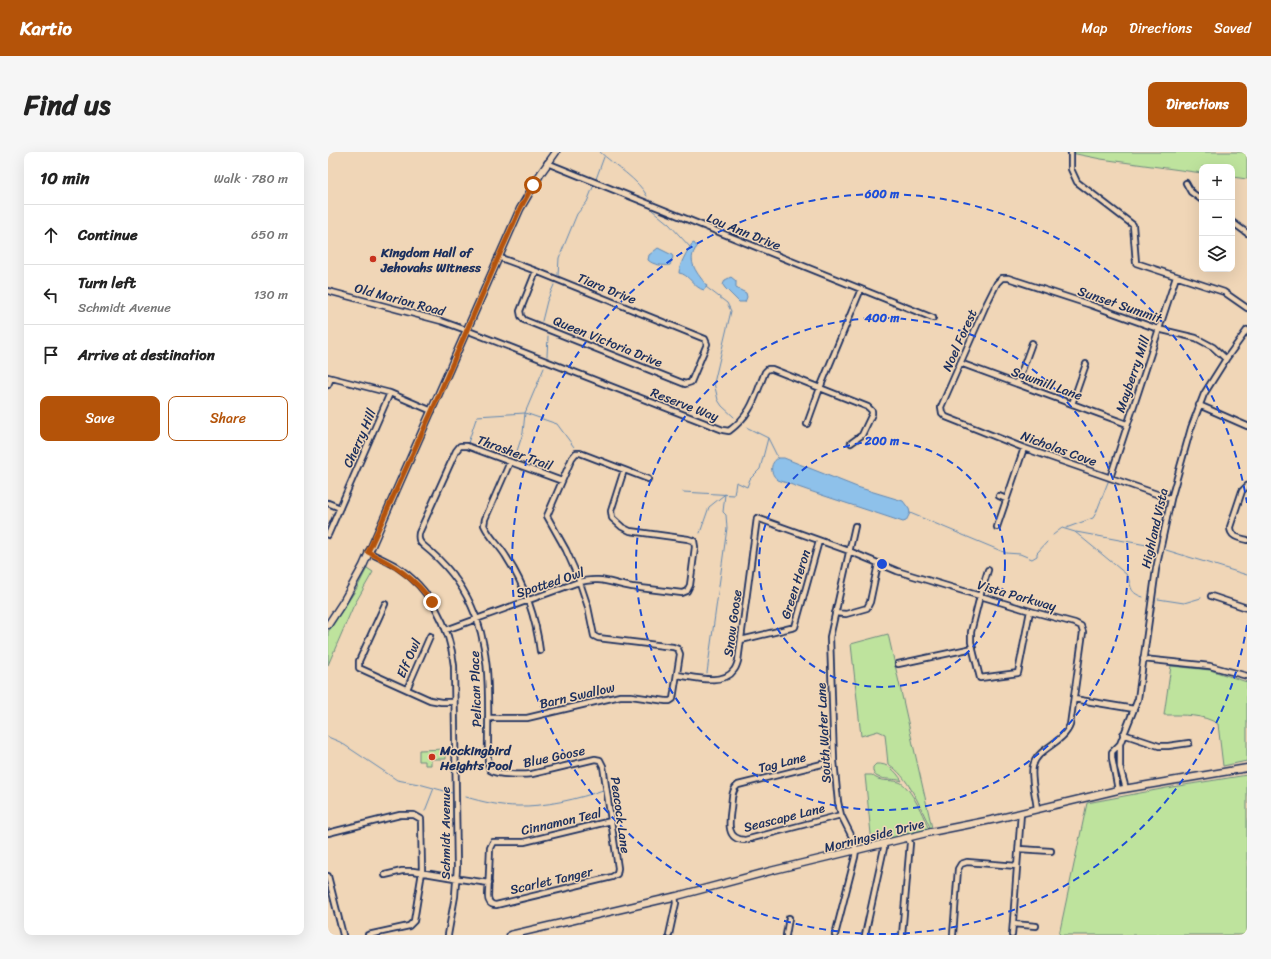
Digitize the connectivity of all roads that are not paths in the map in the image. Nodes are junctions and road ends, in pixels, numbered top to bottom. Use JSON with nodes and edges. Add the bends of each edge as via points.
{"nodes":[{"id":1,"x":556,"y":152,"type":"edge"},
{"id":2,"x":1071,"y":154,"type":"edge"},
{"id":3,"x":547,"y":163,"type":"junction"},
{"id":4,"x":1186,"y":183,"type":"dead end"},
{"id":5,"x":1199,"y":198,"type":"edge"},
{"id":6,"x":1235,"y":224,"type":"edge"},
{"id":7,"x":1247,"y":233,"type":"edge"},
{"id":8,"x":498,"y":258,"type":"junction"},
{"id":9,"x":536,"y":271,"type":"junction"},
{"id":10,"x":1176,"y":277,"type":"junction"},
{"id":11,"x":1002,"y":278,"type":"joint"},
{"id":12,"x":861,"y":289,"type":"junction"},
{"id":13,"x":328,"y":291,"type":"edge"},
{"id":14,"x":1247,"y":308,"type":"edge"},
{"id":15,"x":933,"y":318,"type":"dead end"},
{"id":16,"x":1158,"y":329,"type":"junction"},
{"id":17,"x":466,"y":330,"type":"junction"},
{"id":18,"x":1247,"y":330,"type":"edge"},
{"id":19,"x":706,"y":340,"type":"joint"},
{"id":20,"x":1032,"y":343,"type":"dead end"},
{"id":21,"x":1226,"y":359,"type":"junction"},
{"id":22,"x":960,"y":363,"type":"junction"},
{"id":23,"x":1086,"y":364,"type":"dead end"},
{"id":24,"x":330,"y":377,"type":"edge"},
{"id":25,"x":1017,"y":384,"type":"junction"},
{"id":26,"x":328,"y":385,"type":"edge"},
{"id":27,"x":820,"y":388,"type":"junction"},
{"id":28,"x":390,"y":393,"type":"junction"},
{"id":29,"x":1072,"y":404,"type":"junction"},
{"id":30,"x":1199,"y":405,"type":"junction"},
{"id":31,"x":432,"y":411,"type":"junction"},
{"id":32,"x":942,"y":413,"type":"joint"},
{"id":33,"x":807,"y":424,"type":"dead end"},
{"id":34,"x":1127,"y":424,"type":"junction"},
{"id":35,"x":1247,"y":426,"type":"edge"},
{"id":36,"x":851,"y":443,"type":"dead end"},
{"id":37,"x":460,"y":446,"type":"joint"},
{"id":38,"x":1024,"y":448,"type":"junction"},
{"id":39,"x":510,"y":462,"type":"junction"},
{"id":40,"x":624,"y":470,"type":"junction"},
{"id":41,"x":1110,"y":478,"type":"junction"},
{"id":42,"x":648,"y":479,"type":"dead end"},
{"id":43,"x":562,"y":481,"type":"junction"},
{"id":44,"x":1247,"y":486,"type":"edge"},
{"id":45,"x":999,"y":496,"type":"dead end"},
{"id":46,"x":1006,"y":499,"type":"junction"},
{"id":47,"x":1171,"y":499,"type":"junction"},
{"id":48,"x":328,"y":503,"type":"edge"},
{"id":49,"x":340,"y":508,"type":"junction"},
{"id":50,"x":758,"y":518,"type":"joint"},
{"id":51,"x":855,"y":526,"type":"dead end"},
{"id":52,"x":997,"y":527,"type":"dead end"},
{"id":53,"x":328,"y":535,"type":"edge"},
{"id":54,"x":1247,"y":540,"type":"edge"},
{"id":55,"x":819,"y":541,"type":"junction"},
{"id":56,"x":849,"y":551,"type":"junction"},
{"id":57,"x":368,"y":552,"type":"junction"},
{"id":58,"x":878,"y":564,"type":"junction"},
{"id":59,"x":988,"y":570,"type":"dead end"},
{"id":60,"x":580,"y":582,"type":"junction"},
{"id":61,"x":980,"y":596,"type":"junction"},
{"id":62,"x":1211,"y":596,"type":"dead end"},
{"id":63,"x":528,"y":600,"type":"junction"},
{"id":64,"x":385,"y":604,"type":"dead end"},
{"id":65,"x":1247,"y":608,"type":"edge"},
{"id":66,"x":1030,"y":611,"type":"junction"},
{"id":67,"x":835,"y":613,"type":"junction"},
{"id":68,"x":477,"y":619,"type":"junction"},
{"id":69,"x":328,"y":625,"type":"edge"},
{"id":70,"x":446,"y":630,"type":"junction"},
{"id":71,"x":430,"y":636,"type":"dead end"},
{"id":72,"x":741,"y":640,"type":"junction"},
{"id":73,"x":973,"y":648,"type":"junction"},
{"id":74,"x":540,"y":651,"type":"dead end"},
{"id":75,"x":1143,"y":659,"type":"junction"},
{"id":76,"x":898,"y":664,"type":"dead end"},
{"id":77,"x":677,"y":675,"type":"junction"},
{"id":78,"x":1247,"y":676,"type":"edge"},
{"id":79,"x":406,"y":689,"type":"junction"},
{"id":80,"x":1074,"y":698,"type":"junction"},
{"id":81,"x":454,"y":702,"type":"junction"},
{"id":82,"x":1134,"y":709,"type":"junction"},
{"id":83,"x":488,"y":718,"type":"junction"},
{"id":84,"x":1123,"y":734,"type":"junction"},
{"id":85,"x":1189,"y":743,"type":"dead end"},
{"id":86,"x":1120,"y":744,"type":"junction"},
{"id":87,"x":600,"y":760,"type":"joint"},
{"id":88,"x":834,"y":761,"type":"junction"},
{"id":89,"x":1247,"y":768,"type":"edge"},
{"id":90,"x":490,"y":770,"type":"joint"},
{"id":91,"x":1126,"y":789,"type":"junction"},
{"id":92,"x":1118,"y":790,"type":"junction"},
{"id":93,"x":1037,"y":809,"type":"junction"},
{"id":94,"x":1021,"y":813,"type":"junction"},
{"id":95,"x":841,"y":815,"type":"junction"},
{"id":96,"x":611,"y":821,"type":"junction"},
{"id":97,"x":328,"y":832,"type":"edge"},
{"id":98,"x":734,"y":836,"type":"joint"},
{"id":99,"x":908,"y":838,"type":"junction"},
{"id":100,"x":884,"y":844,"type":"junction"},
{"id":101,"x":1019,"y":849,"type":"junction"},
{"id":102,"x":856,"y":850,"type":"junction"},
{"id":103,"x":1051,"y":851,"type":"dead end"},
{"id":104,"x":1017,"y":866,"type":"junction"},
{"id":105,"x":422,"y":872,"type":"junction"},
{"id":106,"x":617,"y":874,"type":"joint"},
{"id":107,"x":385,"y":875,"type":"dead end"},
{"id":108,"x":328,"y":876,"type":"edge"},
{"id":109,"x":456,"y":879,"type":"junction"},
{"id":110,"x":488,"y":883,"type":"junction"},
{"id":111,"x":675,"y":896,"type":"junction"},
{"id":112,"x":331,"y":899,"type":"edge"},
{"id":113,"x":789,"y":918,"type":"dead end"},
{"id":114,"x":1013,"y":924,"type":"junction"},
{"id":115,"x":1036,"y":926,"type":"dead end"},
{"id":116,"x":528,"y":933,"type":"edge"},
{"id":117,"x":343,"y":935,"type":"edge"},
{"id":118,"x":368,"y":935,"type":"edge"},
{"id":119,"x":448,"y":935,"type":"edge"},
{"id":120,"x":510,"y":935,"type":"edge"},
{"id":121,"x":669,"y":935,"type":"edge"},
{"id":122,"x":786,"y":935,"type":"edge"},
{"id":123,"x":835,"y":935,"type":"edge"},
{"id":124,"x":866,"y":935,"type":"edge"},
{"id":125,"x":902,"y":935,"type":"edge"},
{"id":126,"x":953,"y":935,"type":"edge"},
{"id":127,"x":1012,"y":935,"type":"edge"}],
"edges":[{"from":1,"to":3,"type":"street"},
{"from":2,"to":10,"type":"street","via":[[1071,169],[1077,182],[1133,225],[1136,263]]},
{"from":3,"to":8,"type":"street","via":[[520,209]]},
{"from":3,"to":12,"type":"street","name":"Lou Ann Drive"},
{"from":4,"to":5,"type":"street"},
{"from":6,"to":7,"type":"street"},
{"from":8,"to":9,"type":"street","name":"Tiara Drive"},
{"from":8,"to":17,"type":"street"},
{"from":9,"to":19,"type":"street","name":"Tiara Drive"},
{"from":9,"to":19,"type":"street","name":"Queen Victoria Drive","via":[[520,311],[524,320],[685,384],[692,380],[707,344]]},
{"from":10,"to":14,"type":"street","via":[[1224,292]]},
{"from":10,"to":16,"type":"street","name":"Mayberry Mill"},
{"from":11,"to":16,"type":"street","name":"Sunset Summit","via":[[1081,301]]},
{"from":11,"to":22,"type":"street","name":"Noel Forest","via":[[997,283]]},
{"from":12,"to":15,"type":"street","name":"Lou Ann Drive"},
{"from":12,"to":27,"type":"street"},
{"from":13,"to":17,"type":"street","name":"Old Marion Road"},
{"from":16,"to":21,"type":"street","name":"Sunset Summit","via":[[1204,342]]},
{"from":16,"to":34,"type":"street","name":"Mayberry Mill"},
{"from":17,"to":27,"type":"street","name":"Reserve Way","via":[[729,431],[750,409],[768,369]]},
{"from":17,"to":31,"type":"street"},
{"from":18,"to":21,"type":"street","name":"Highland Vista"},
{"from":20,"to":25,"type":"street"},
{"from":21,"to":30,"type":"street","name":"Highland Vista"},
{"from":22,"to":25,"type":"street","name":"Sawmill Lane"},
{"from":22,"to":32,"type":"street","name":"Noel Forest","via":[[941,407]]},
{"from":23,"to":29,"type":"street"},
{"from":24,"to":26,"type":"street"},
{"from":24,"to":28,"type":"street"},
{"from":25,"to":29,"type":"street","name":"Sawmill Lane"},
{"from":27,"to":33,"type":"street"},
{"from":27,"to":36,"type":"street","name":"Reserve Way","via":[[872,410],[862,435]]},
{"from":28,"to":31,"type":"street"},
{"from":28,"to":49,"type":"street","name":"Cherry Hill"},
{"from":29,"to":34,"type":"street","name":"Sawmill Lane"},
{"from":30,"to":35,"type":"street"},
{"from":30,"to":47,"type":"street","name":"Highland Vista"},
{"from":31,"to":57,"type":"street"},
{"from":32,"to":38,"type":"street","name":"Nicholas Cove","via":[[946,417]]},
{"from":34,"to":41,"type":"street","name":"Mayberry Mill"},
{"from":37,"to":39,"type":"street","name":"Thrasher Trail","via":[[467,446]]},
{"from":37,"to":68,"type":"street","name":"Pelican Place","via":[[440,485],[418,539],[454,576]]},
{"from":38,"to":41,"type":"street","name":"Nicholas Cove"},
{"from":38,"to":46,"type":"street"},
{"from":39,"to":43,"type":"street","name":"Thrasher Trail"},
{"from":39,"to":63,"type":"street","via":[[484,525],[515,570]]},
{"from":40,"to":42,"type":"street"},
{"from":40,"to":43,"type":"street","via":[[576,453]]},
{"from":40,"to":60,"type":"street","name":"Spotted Owl","via":[[610,513],[614,520],[625,529],[634,532],[694,542],[690,585],[687,591],[682,593],[599,579]]},
{"from":41,"to":47,"type":"street","name":"Nicholas Cove"},
{"from":43,"to":60,"type":"street","via":[[547,518],[566,550]]},
{"from":44,"to":54,"type":"street","via":[[1242,491],[1230,527],[1231,533],[1236,537]]},
{"from":45,"to":46,"type":"street"},
{"from":46,"to":52,"type":"street"},
{"from":47,"to":75,"type":"street","name":"Highland Vista","via":[[1156,569]]},
{"from":48,"to":49,"type":"street"},
{"from":49,"to":53,"type":"street","name":"Cherry Hill"},
{"from":50,"to":55,"type":"street","name":"Vista Parkway"},
{"from":50,"to":72,"type":"street","name":"Snow Goose"},
{"from":51,"to":56,"type":"street","name":"South Water Lane"},
{"from":55,"to":56,"type":"street","name":"Vista Parkway"},
{"from":55,"to":72,"type":"street","name":"Green Heron","via":[[794,627]]},
{"from":56,"to":58,"type":"street","name":"Vista Parkway"},
{"from":56,"to":67,"type":"street","name":"South Water Lane"},
{"from":57,"to":69,"type":"street","via":[[349,592]]},
{"from":57,"to":70,"type":"street","name":"Schmidt Avenue","via":[[396,566],[417,583],[432,602]]},
{"from":58,"to":61,"type":"street","name":"Vista Parkway"},
{"from":58,"to":67,"type":"street","via":[[870,602],[866,608],[846,614]]},
{"from":59,"to":61,"type":"street"},
{"from":60,"to":63,"type":"street","name":"Spotted Owl"},
{"from":60,"to":77,"type":"street","via":[[594,636],[678,649],[680,654]]},
{"from":61,"to":66,"type":"street","name":"Vista Parkway"},
{"from":61,"to":73,"type":"street","via":[[971,632]]},
{"from":62,"to":65,"type":"street"},
{"from":63,"to":68,"type":"street","name":"Spotted Owl"},
{"from":63,"to":74,"type":"street"},
{"from":64,"to":79,"type":"street","via":[[359,661],[359,667]]},
{"from":66,"to":73,"type":"street","via":[[1018,673],[980,678]]},
{"from":66,"to":80,"type":"street","name":"Vista Parkway","via":[[1081,626],[1083,632]]},
{"from":67,"to":88,"type":"street","name":"South Water Lane","via":[[830,637]]},
{"from":68,"to":70,"type":"street","name":"Spotted Owl"},
{"from":68,"to":83,"type":"street","name":"Pelican Place","via":[[485,651]]},
{"from":70,"to":81,"type":"street","name":"Schmidt Avenue","via":[[453,660]]},
{"from":71,"to":79,"type":"street","name":"Elf Owl"},
{"from":72,"to":77,"type":"street","name":"Snow Goose","via":[[738,661],[734,671],[728,676],[711,680]]},
{"from":73,"to":76,"type":"street"},
{"from":75,"to":78,"type":"street","via":[[1214,666]]},
{"from":75,"to":82,"type":"street","name":"Highland Vista","via":[[1138,699]]},
{"from":77,"to":83,"type":"street","name":"Barn Swallow","via":[[672,700],[620,696],[527,718]]},
{"from":79,"to":81,"type":"street","via":[[435,701]]},
{"from":80,"to":82,"type":"street"},
{"from":80,"to":93,"type":"street","name":"Vista Parkway","via":[[1068,730],[1062,739],[1040,754],[1033,766]]},
{"from":81,"to":109,"type":"street","name":"Schmidt Avenue"},
{"from":82,"to":84,"type":"street","name":"Highland Vista"},
{"from":83,"to":90,"type":"street","name":"Pelican Place"},
{"from":84,"to":85,"type":"street","via":[[1164,747]]},
{"from":84,"to":86,"type":"street","name":"Highland Vista"},
{"from":86,"to":91,"type":"street","name":"Highland Vista","via":[[1120,767]]},
{"from":86,"to":92,"type":"street","name":"Highland Vista","via":[[1112,752]]},
{"from":87,"to":90,"type":"street","name":"Blue Goose","via":[[521,775]]},
{"from":87,"to":96,"type":"street","name":"Peacock Lane"},
{"from":88,"to":95,"type":"street","name":"South Water Lane"},
{"from":88,"to":98,"type":"street","name":"Tag Lane","via":[[736,787],[729,823]]},
{"from":89,"to":91,"type":"street","name":"Morningside Drive"},
{"from":91,"to":92,"type":"street","name":"Morningside Drive"},
{"from":92,"to":93,"type":"street","name":"Morningside Drive"},
{"from":93,"to":94,"type":"street","name":"Morningside Drive"},
{"from":94,"to":99,"type":"street","name":"Morningside Drive"},
{"from":94,"to":101,"type":"street"},
{"from":95,"to":98,"type":"street","name":"Seascape Lane","via":[[746,840]]},
{"from":95,"to":102,"type":"street","name":"South Water Lane"},
{"from":96,"to":106,"type":"street","name":"Peacock Lane"},
{"from":96,"to":110,"type":"street","name":"Cinnamon Teal","via":[[524,842],[493,842],[490,848]]},
{"from":97,"to":105,"type":"street","via":[[400,816],[411,815],[419,818]]},
{"from":99,"to":100,"type":"street","name":"Morningside Drive"},
{"from":99,"to":125,"type":"street","via":[[910,843]]},
{"from":100,"to":102,"type":"street","name":"Morningside Drive"},
{"from":100,"to":124,"type":"street"},
{"from":101,"to":103,"type":"street"},
{"from":101,"to":104,"type":"street"},
{"from":102,"to":111,"type":"street","name":"Morningside Drive"},
{"from":102,"to":123,"type":"street"},
{"from":104,"to":114,"type":"street"},
{"from":104,"to":126,"type":"street","via":[[967,862],[961,864],[958,869]]},
{"from":105,"to":107,"type":"street","via":[[405,871]]},
{"from":105,"to":109,"type":"street"},
{"from":105,"to":118,"type":"street","via":[[413,923]]},
{"from":106,"to":110,"type":"street","name":"Scarlet Tanger","via":[[496,905],[490,903],[488,898]]},
{"from":108,"to":112,"type":"street"},
{"from":109,"to":110,"type":"street"},
{"from":109,"to":119,"type":"street","name":"Schmidt Avenue"},
{"from":111,"to":116,"type":"street","name":"Morningside Drive"},
{"from":111,"to":121,"type":"street","via":[[676,903]]},
{"from":112,"to":117,"type":"street"},
{"from":113,"to":122,"type":"street"},
{"from":114,"to":115,"type":"street"},
{"from":114,"to":127,"type":"street"},
{"from":116,"to":120,"type":"street","name":"Morningside Drive"}]}
